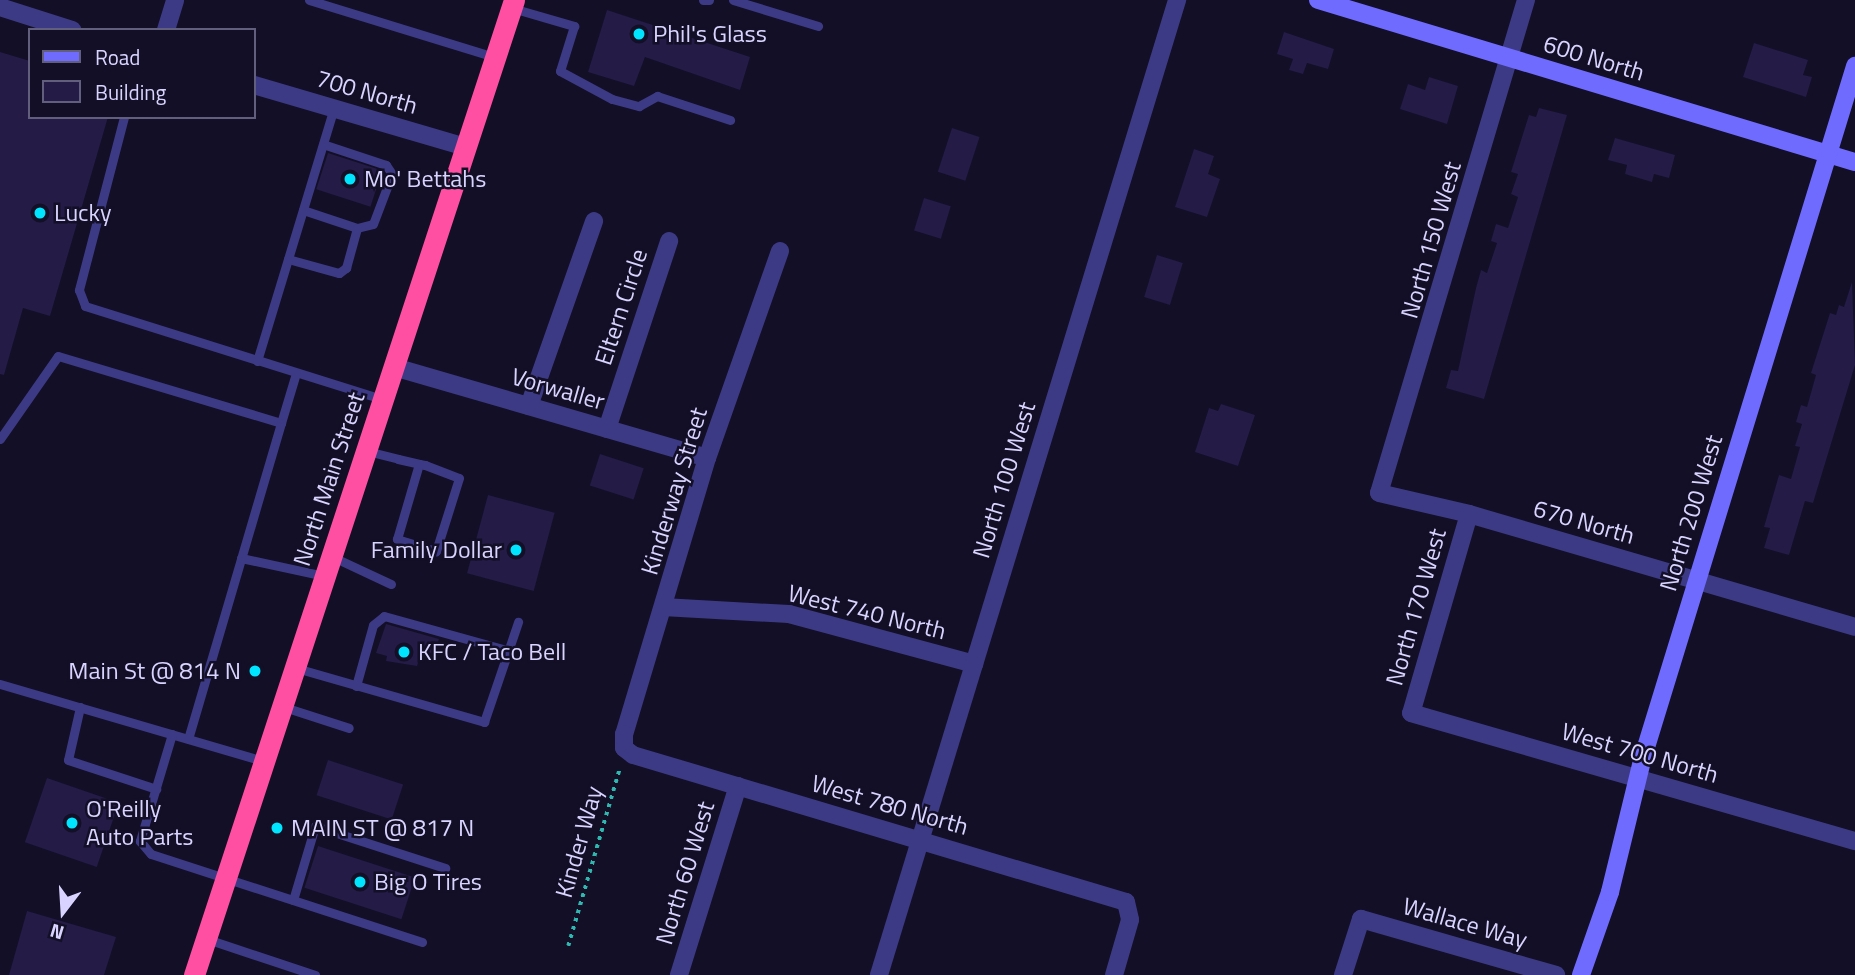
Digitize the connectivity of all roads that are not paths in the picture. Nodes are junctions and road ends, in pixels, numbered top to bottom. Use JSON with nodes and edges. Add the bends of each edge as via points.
{"nodes":[{"id":1,"x":175,"y":0,"type":"edge"},
{"id":2,"x":309,"y":0,"type":"edge"},
{"id":3,"x":703,"y":0,"type":"edge"},
{"id":4,"x":709,"y":0,"type":"edge"},
{"id":5,"x":733,"y":0,"type":"edge"},
{"id":6,"x":1177,"y":0,"type":"edge"},
{"id":7,"x":1318,"y":0,"type":"edge"},
{"id":8,"x":1526,"y":0,"type":"edge"},
{"id":9,"x":339,"y":4,"type":"edge"},
{"id":10,"x":513,"y":4,"type":"edge"},
{"id":11,"x":1347,"y":4,"type":"edge"},
{"id":12,"x":0,"y":8,"type":"edge"},
{"id":13,"x":818,"y":26,"type":"dead end"},
{"id":14,"x":65,"y":28,"type":"edge"},
{"id":15,"x":167,"y":28,"type":"edge"},
{"id":16,"x":495,"y":58,"type":"junction"},
{"id":17,"x":1510,"y":58,"type":"junction"},
{"id":18,"x":1855,"y":66,"type":"edge"},
{"id":19,"x":256,"y":86,"type":"edge"},
{"id":20,"x":1851,"y":94,"type":"edge"},
{"id":21,"x":334,"y":108,"type":"junction"},
{"id":22,"x":123,"y":119,"type":"edge"},
{"id":23,"x":730,"y":120,"type":"dead end"},
{"id":24,"x":323,"y":144,"type":"junction"},
{"id":25,"x":466,"y":147,"type":"junction"},
{"id":26,"x":1826,"y":153,"type":"junction"},
{"id":27,"x":1855,"y":162,"type":"edge"},
{"id":28,"x":303,"y":210,"type":"junction"},
{"id":29,"x":594,"y":220,"type":"dead end"},
{"id":30,"x":357,"y":228,"type":"junction"},
{"id":31,"x":669,"y":241,"type":"dead end"},
{"id":32,"x":780,"y":251,"type":"dead end"},
{"id":33,"x":288,"y":258,"type":"junction"},
{"id":34,"x":257,"y":361,"type":"junction"},
{"id":35,"x":394,"y":367,"type":"junction"},
{"id":36,"x":296,"y":373,"type":"junction"},
{"id":37,"x":383,"y":400,"type":"junction"},
{"id":38,"x":528,"y":406,"type":"junction"},
{"id":39,"x":281,"y":423,"type":"junction"},
{"id":40,"x":607,"y":429,"type":"junction"},
{"id":41,"x":0,"y":439,"type":"edge"},
{"id":42,"x":367,"y":451,"type":"junction"},
{"id":43,"x":708,"y":458,"type":"junction"},
{"id":44,"x":419,"y":464,"type":"junction"},
{"id":45,"x":1380,"y":493,"type":"joint"},
{"id":46,"x":1469,"y":514,"type":"junction"},
{"id":47,"x":241,"y":558,"type":"junction"},
{"id":48,"x":328,"y":566,"type":"junction"},
{"id":49,"x":1696,"y":580,"type":"junction"},
{"id":50,"x":391,"y":584,"type":"dead end"},
{"id":51,"x":663,"y":607,"type":"junction"},
{"id":52,"x":518,"y":622,"type":"dead end"},
{"id":53,"x":1855,"y":627,"type":"edge"},
{"id":54,"x":509,"y":651,"type":"junction"},
{"id":55,"x":974,"y":664,"type":"junction"},
{"id":56,"x":294,"y":668,"type":"junction"},
{"id":57,"x":0,"y":684,"type":"edge"},
{"id":58,"x":356,"y":686,"type":"junction"},
{"id":59,"x":282,"y":706,"type":"junction"},
{"id":60,"x":80,"y":707,"type":"junction"},
{"id":61,"x":1411,"y":713,"type":"joint"},
{"id":62,"x":349,"y":728,"type":"dead end"},
{"id":63,"x":172,"y":734,"type":"junction"},
{"id":64,"x":188,"y":739,"type":"junction"},
{"id":65,"x":624,"y":748,"type":"joint"},
{"id":66,"x":264,"y":761,"type":"junction"},
{"id":67,"x":1637,"y":777,"type":"junction"},
{"id":68,"x":738,"y":786,"type":"junction"},
{"id":69,"x":156,"y":789,"type":"junction"},
{"id":70,"x":922,"y":840,"type":"junction"},
{"id":71,"x":1855,"y":841,"type":"edge"},
{"id":72,"x":445,"y":868,"type":"dead end"},
{"id":73,"x":225,"y":878,"type":"junction"},
{"id":74,"x":293,"y":900,"type":"junction"},
{"id":75,"x":206,"y":939,"type":"junction"},
{"id":76,"x":422,"y":942,"type":"dead end"},
{"id":77,"x":194,"y":975,"type":"edge"},
{"id":78,"x":315,"y":975,"type":"edge"},
{"id":79,"x":679,"y":975,"type":"edge"},
{"id":80,"x":879,"y":975,"type":"edge"},
{"id":81,"x":1114,"y":975,"type":"edge"},
{"id":82,"x":1343,"y":975,"type":"edge"},
{"id":83,"x":1556,"y":975,"type":"edge"},
{"id":84,"x":1581,"y":975,"type":"edge"}],
"edges":[{"from":1,"to":15,"type":"street"},
{"from":2,"to":9,"type":"lane"},
{"from":3,"to":4,"type":"lane"},
{"from":5,"to":13,"type":"lane"},
{"from":6,"to":55,"type":"street","name":"North 100 West"},
{"from":7,"to":11,"type":"street","name":"600 North"},
{"from":8,"to":17,"type":"street","name":"North 150 West"},
{"from":9,"to":16,"type":"lane"},
{"from":10,"to":16,"type":"highway","name":"North Main Street"},
{"from":10,"to":23,"type":"lane","via":[[574,26],[559,71],[612,99],[639,106],[657,96]]},
{"from":11,"to":17,"type":"street","name":"600 North"},
{"from":12,"to":14,"type":"street"},
{"from":16,"to":25,"type":"highway","name":"North Main Street"},
{"from":17,"to":26,"type":"street","name":"600 North"},
{"from":17,"to":45,"type":"street","name":"North 150 West"},
{"from":18,"to":20,"type":"street","name":"North 200 West"},
{"from":19,"to":21,"type":"street","name":"700 North"},
{"from":20,"to":26,"type":"street","name":"North 200 West"},
{"from":21,"to":24,"type":"lane"},
{"from":21,"to":25,"type":"street","name":"700 North"},
{"from":22,"to":34,"type":"lane","via":[[79,290],[81,299],[93,312]]},
{"from":24,"to":28,"type":"lane"},
{"from":24,"to":30,"type":"lane","via":[[386,165],[392,174],[379,216],[373,224]]},
{"from":25,"to":35,"type":"highway","name":"North Main Street"},
{"from":26,"to":27,"type":"street","name":"600 North"},
{"from":26,"to":49,"type":"street","name":"North 200 West"},
{"from":28,"to":30,"type":"lane"},
{"from":28,"to":33,"type":"lane"},
{"from":29,"to":38,"type":"street"},
{"from":30,"to":33,"type":"lane","via":[[346,268],[339,273]]},
{"from":31,"to":40,"type":"street","name":"Eltern Circle"},
{"from":32,"to":43,"type":"street","name":"Kinderway Street"},
{"from":33,"to":34,"type":"lane"},
{"from":34,"to":36,"type":"lane"},
{"from":35,"to":37,"type":"highway","name":"North Main Street"},
{"from":35,"to":38,"type":"street","name":"Vorwaller"},
{"from":36,"to":37,"type":"lane"},
{"from":36,"to":39,"type":"lane"},
{"from":37,"to":42,"type":"highway","name":"North Main Street"},
{"from":38,"to":40,"type":"street","name":"Vorwaller"},
{"from":39,"to":41,"type":"lane","via":[[58,356]]},
{"from":39,"to":47,"type":"lane"},
{"from":40,"to":43,"type":"street","name":"Vorwaller"},
{"from":42,"to":44,"type":"lane"},
{"from":42,"to":48,"type":"highway","name":"North Main Street"},
{"from":43,"to":51,"type":"street","name":"Kinderway Street"},
{"from":44,"to":44,"type":"lane","via":[[459,478],[436,551],[397,539]]},
{"from":45,"to":46,"type":"street","name":"670 North"},
{"from":46,"to":49,"type":"street","name":"670 North"},
{"from":46,"to":61,"type":"street","name":"North 170 West"},
{"from":47,"to":48,"type":"lane"},
{"from":47,"to":64,"type":"lane"},
{"from":48,"to":50,"type":"lane"},
{"from":48,"to":56,"type":"highway","name":"North Main Street"},
{"from":49,"to":53,"type":"street","name":"670 North"},
{"from":49,"to":67,"type":"street","name":"North 200 West"},
{"from":51,"to":55,"type":"street","name":"West 740 North","via":[[789,614]]},
{"from":51,"to":65,"type":"street","name":"Kinderway Street","via":[[624,734]]},
{"from":52,"to":54,"type":"lane"},
{"from":54,"to":58,"type":"lane","via":[[384,616],[373,625]]},
{"from":54,"to":58,"type":"lane","via":[[484,722]]},
{"from":55,"to":70,"type":"street","name":"North 100 West"},
{"from":56,"to":58,"type":"lane"},
{"from":56,"to":59,"type":"highway","name":"North Main Street"},
{"from":57,"to":60,"type":"lane"},
{"from":59,"to":62,"type":"lane"},
{"from":59,"to":66,"type":"highway","name":"North Main Street"},
{"from":60,"to":63,"type":"lane"},
{"from":60,"to":69,"type":"lane","via":[[68,760]]},
{"from":61,"to":67,"type":"street","name":"West 700 North"},
{"from":63,"to":64,"type":"lane"},
{"from":63,"to":69,"type":"lane"},
{"from":64,"to":66,"type":"lane"},
{"from":65,"to":68,"type":"street","name":"West 780 North"},
{"from":66,"to":73,"type":"highway","name":"North Main Street"},
{"from":67,"to":71,"type":"street","name":"West 700 North"},
{"from":67,"to":84,"type":"street","name":"North 200 West","via":[[1610,892]]},
{"from":68,"to":70,"type":"street","name":"West 780 North"},
{"from":68,"to":79,"type":"street","name":"North 60 West"},
{"from":69,"to":73,"type":"lane","via":[[140,841],[151,854]]},
{"from":70,"to":80,"type":"street","name":"North 100 West"},
{"from":70,"to":81,"type":"street","name":"West 780 North","via":[[1126,902],[1130,920]]},
{"from":72,"to":74,"type":"lane","via":[[315,826]]},
{"from":73,"to":74,"type":"lane"},
{"from":73,"to":75,"type":"highway","name":"North Main Street"},
{"from":74,"to":76,"type":"lane"},
{"from":75,"to":77,"type":"highway","name":"North Main Street"},
{"from":75,"to":78,"type":"lane"},
{"from":82,"to":83,"type":"street","name":"Wallace Way","via":[[1361,919]]}]}
